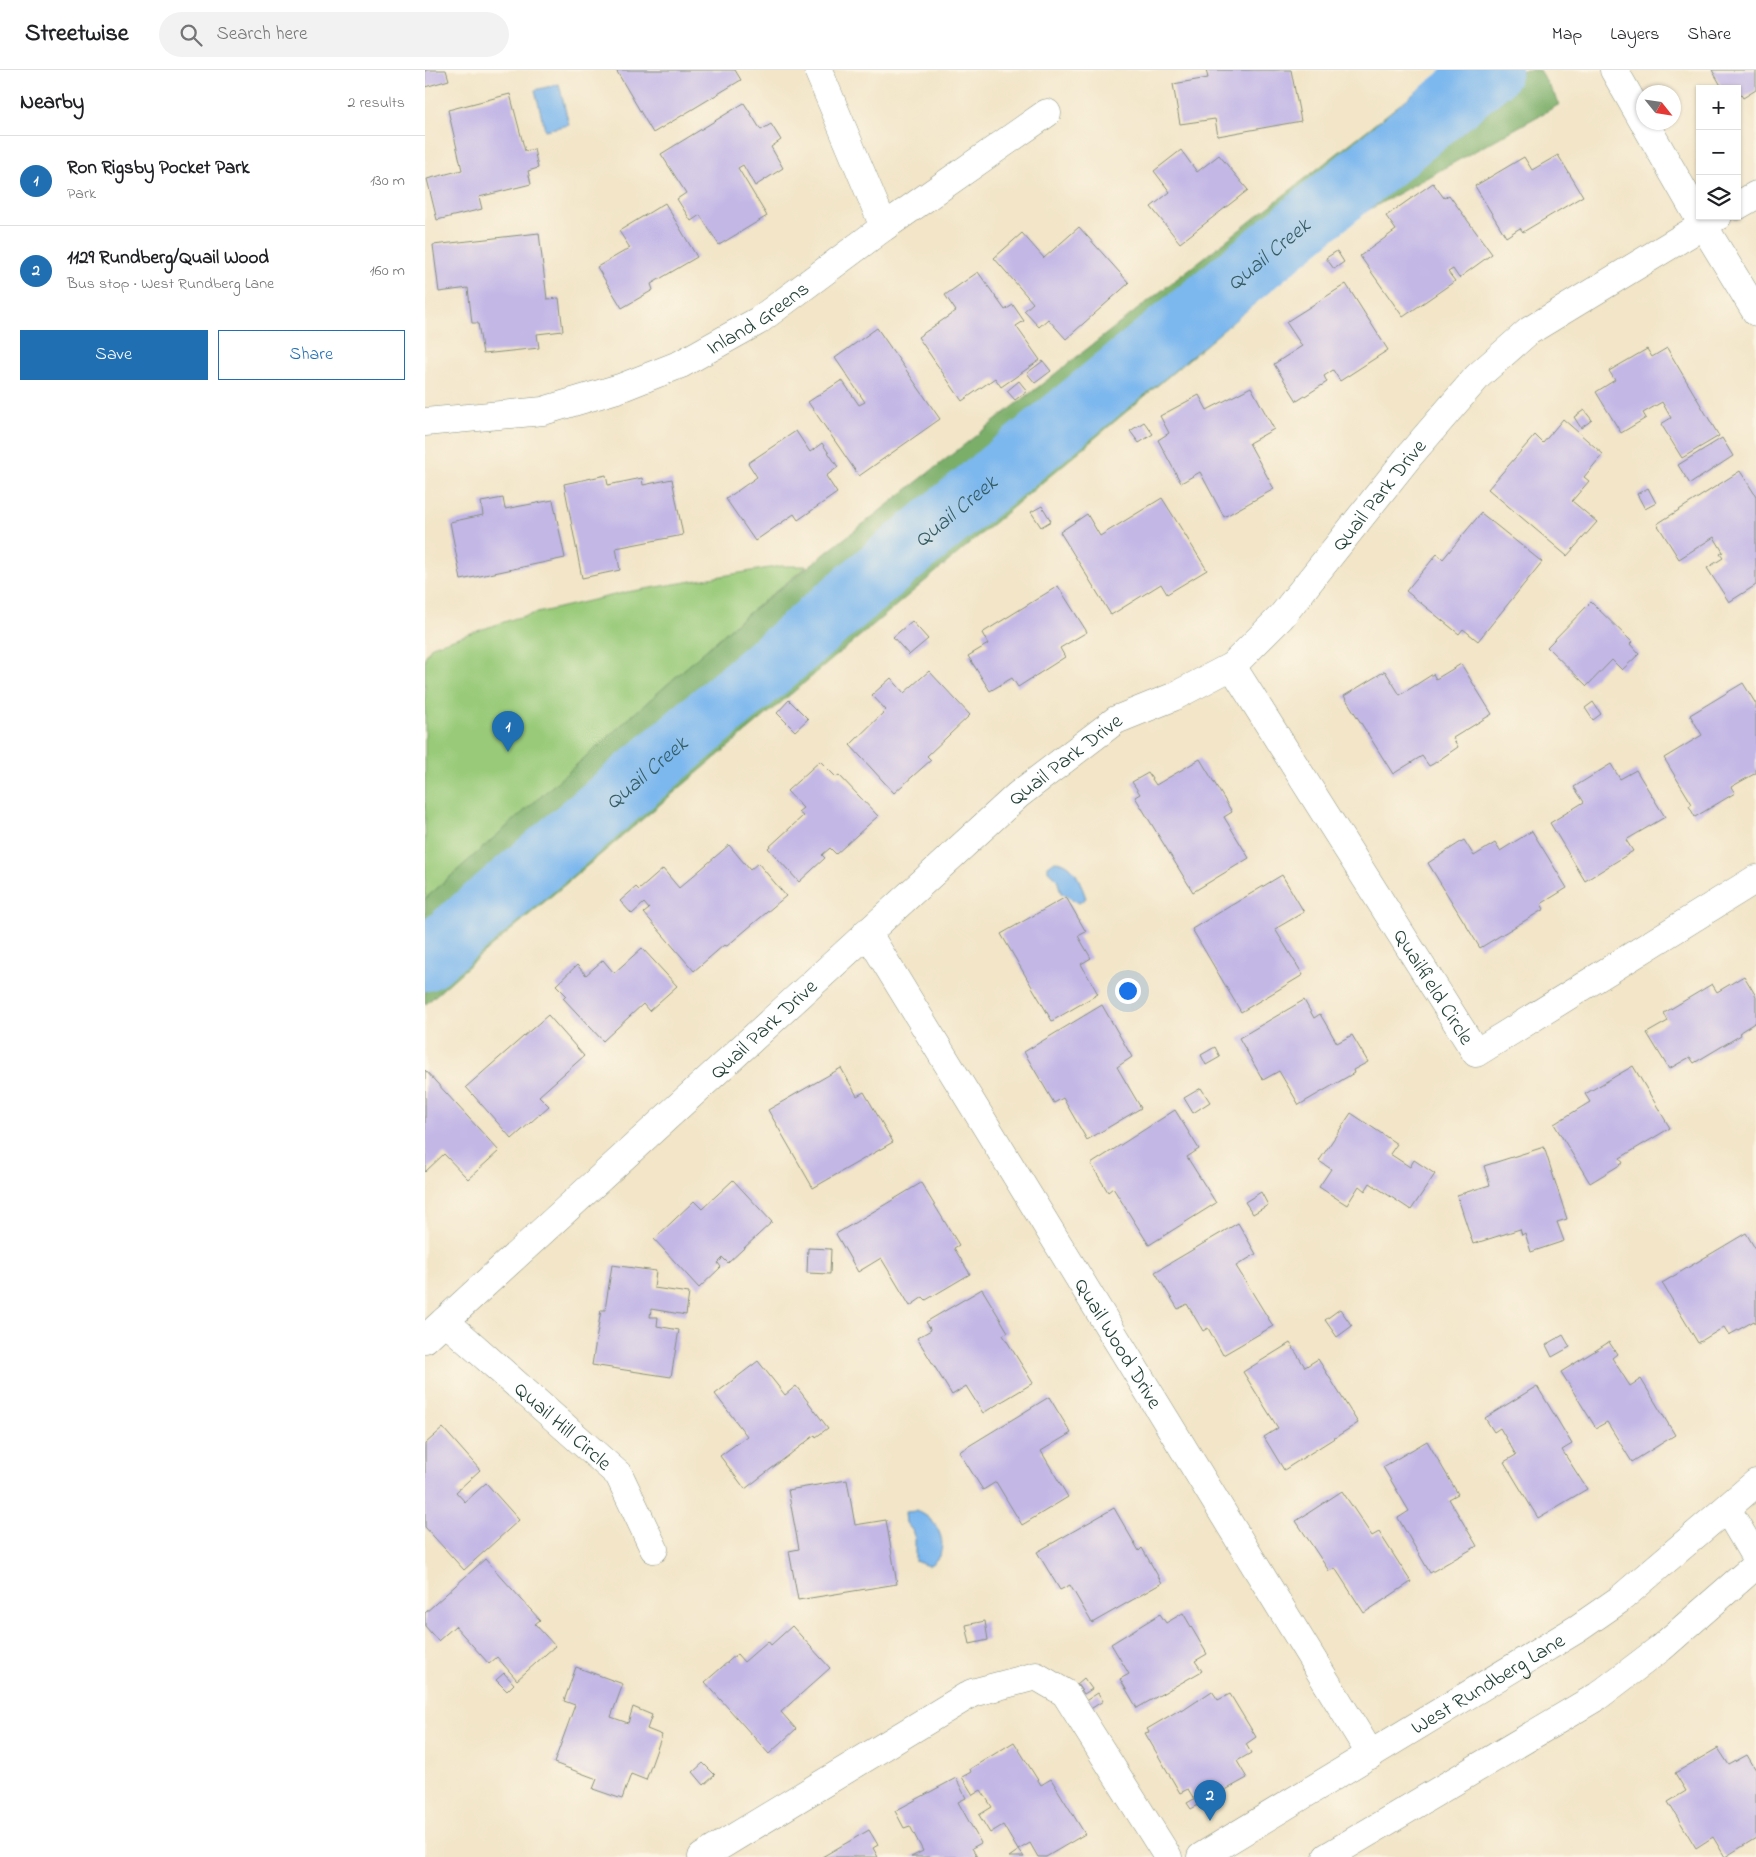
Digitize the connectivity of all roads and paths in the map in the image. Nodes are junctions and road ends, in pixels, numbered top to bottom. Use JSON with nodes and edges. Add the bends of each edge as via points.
{"nodes":[{"id":1,"x":818,"y":70,"type":"edge"},
{"id":2,"x":1615,"y":70,"type":"edge"},
{"id":3,"x":1636,"y":108,"type":"edge"},
{"id":4,"x":1047,"y":113,"type":"dead end"},
{"id":5,"x":1649,"y":130,"type":"edge"},
{"id":6,"x":1756,"y":195,"type":"edge"},
{"id":7,"x":1741,"y":204,"type":"edge"},
{"id":8,"x":1710,"y":221,"type":"edge"},
{"id":9,"x":884,"y":227,"type":"junction"},
{"id":10,"x":1756,"y":312,"type":"edge"},
{"id":11,"x":425,"y":422,"type":"edge"},
{"id":12,"x":1233,"y":666,"type":"junction"},
{"id":13,"x":1756,"y":879,"type":"edge"},
{"id":14,"x":867,"y":932,"type":"junction"},
{"id":15,"x":445,"y":1321,"type":"junction"},
{"id":16,"x":425,"y":1339,"type":"edge"},
{"id":17,"x":1756,"y":1483,"type":"edge"},
{"id":18,"x":1727,"y":1509,"type":"junction"},
{"id":19,"x":654,"y":1549,"type":"dead end"},
{"id":20,"x":1756,"y":1558,"type":"edge"},
{"id":21,"x":1756,"y":1565,"type":"edge"},
{"id":22,"x":1371,"y":1755,"type":"junction"},
{"id":23,"x":702,"y":1857,"type":"edge"},
{"id":24,"x":1168,"y":1857,"type":"edge"},
{"id":25,"x":1201,"y":1857,"type":"edge"},
{"id":26,"x":1327,"y":1857,"type":"edge"}],
"edges":[{"from":1,"to":9,"type":"street"},
{"from":2,"to":3,"type":"street"},
{"from":4,"to":9,"type":"street","name":"Inland Greens"},
{"from":5,"to":8,"type":"street"},
{"from":6,"to":7,"type":"street"},
{"from":8,"to":10,"type":"street"},
{"from":8,"to":12,"type":"street","name":"Quail Park Drive","via":[[1529,331],[1478,376],[1410,455],[1281,617]]},
{"from":9,"to":11,"type":"street","name":"Inland Greens","via":[[758,321],[681,364],[620,388],[543,411]]},
{"from":12,"to":13,"type":"street","name":"Quailfield Circle","via":[[1476,1053]]},
{"from":12,"to":14,"type":"street","name":"Quail Park Drive","via":[[1116,720],[1084,743],[1019,795]]},
{"from":14,"to":15,"type":"street","name":"Quail Park Drive"},
{"from":14,"to":22,"type":"street","name":"Quail Wood Drive"},
{"from":15,"to":16,"type":"street","name":"Quail Park Drive"},
{"from":15,"to":19,"type":"street","name":"Quail Hill Circle","via":[[619,1476]]},
{"from":17,"to":18,"type":"street","name":"West Rundberg Lane"},
{"from":18,"to":20,"type":"street"},
{"from":18,"to":22,"type":"street","name":"West Rundberg Lane","via":[[1619,1600]]},
{"from":21,"to":26,"type":"street","via":[[1661,1648],[1598,1696]]},
{"from":22,"to":25,"type":"street","name":"West Rundberg Lane"},
{"from":23,"to":24,"type":"street","via":[[971,1693],[1036,1676],[1065,1692]]}]}
